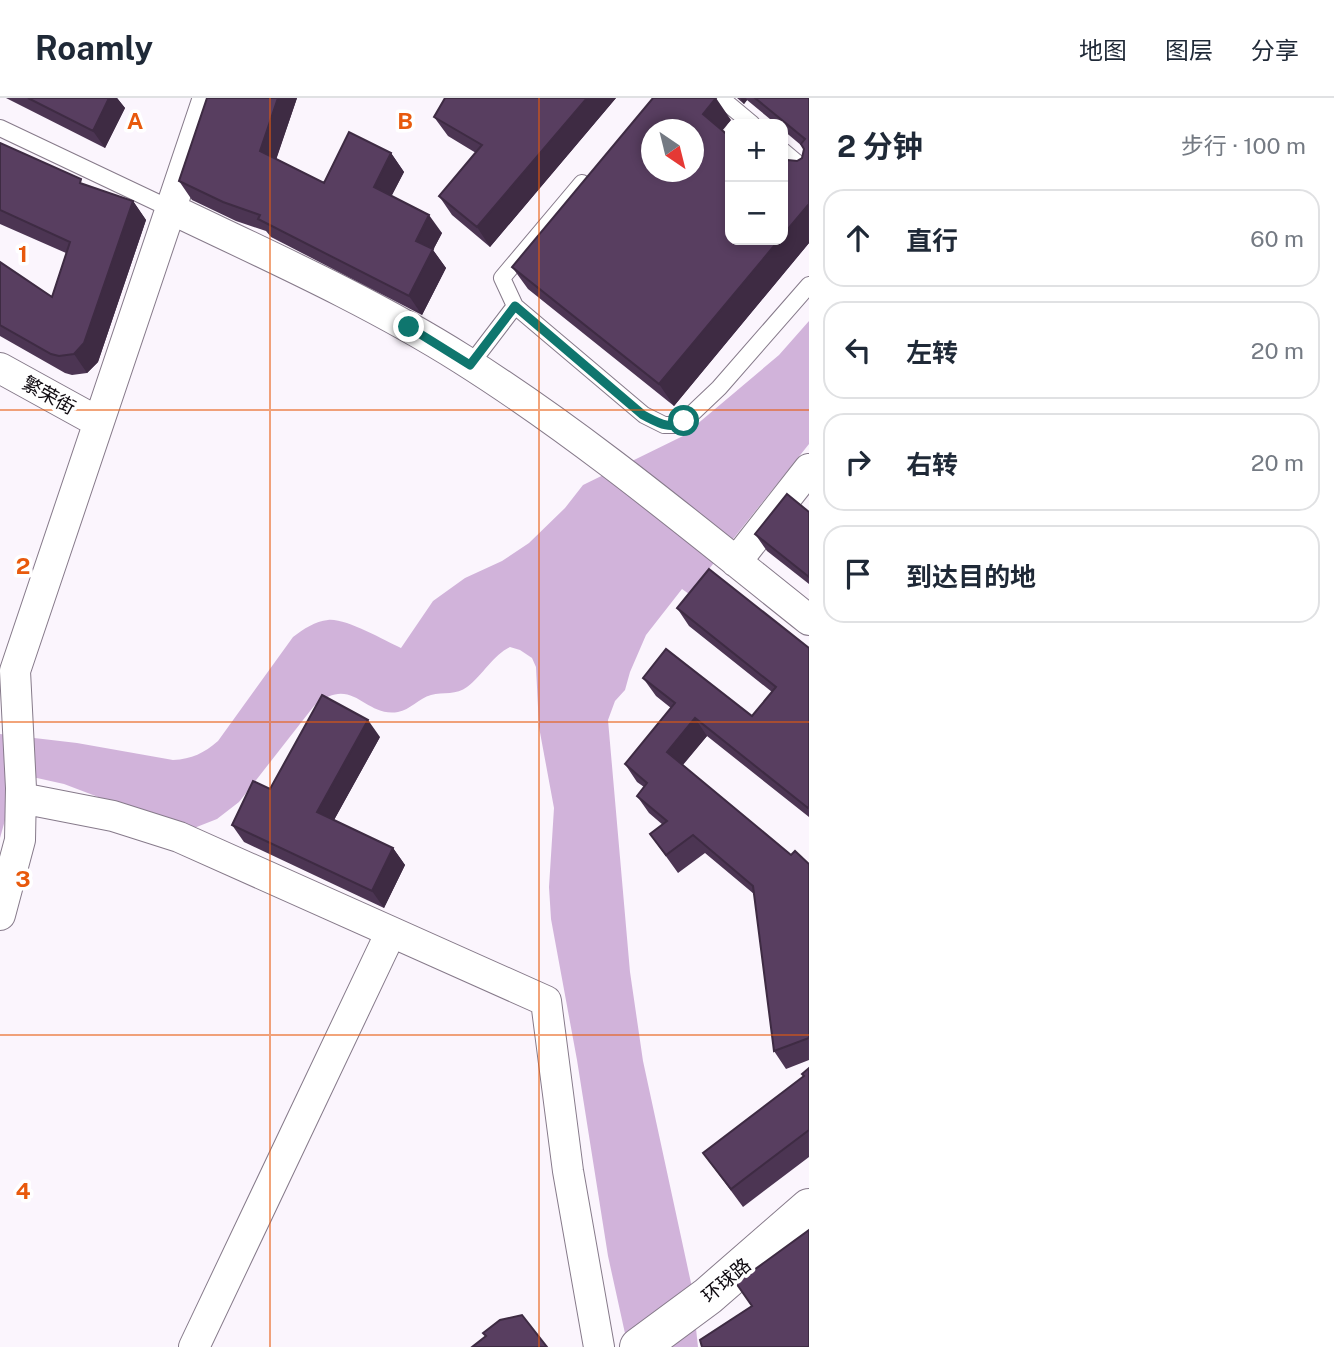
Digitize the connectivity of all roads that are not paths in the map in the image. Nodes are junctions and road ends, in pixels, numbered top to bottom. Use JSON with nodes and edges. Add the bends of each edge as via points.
{"nodes":[{"id":1,"x":208,"y":98,"type":"edge"},
{"id":2,"x":721,"y":98,"type":"edge"},
{"id":3,"x":746,"y":119,"type":"edge"},
{"id":4,"x":0,"y":128,"type":"edge"},
{"id":5,"x":788,"y":155,"type":"edge"},
{"id":6,"x":592,"y":172,"type":"edge"},
{"id":7,"x":809,"y":173,"type":"edge"},
{"id":8,"x":171,"y":209,"type":"junction"},
{"id":9,"x":809,"y":285,"type":"edge"},
{"id":10,"x":515,"y":306,"type":"junction"},
{"id":11,"x":470,"y":365,"type":"junction"},
{"id":12,"x":0,"y":368,"type":"edge"},
{"id":13,"x":98,"y":422,"type":"junction"},
{"id":14,"x":809,"y":469,"type":"edge"},
{"id":15,"x":734,"y":560,"type":"junction"},
{"id":16,"x":809,"y":620,"type":"edge"},
{"id":17,"x":11,"y":719,"type":"edge"},
{"id":18,"x":21,"y":793,"type":"junction"},
{"id":19,"x":0,"y":915,"type":"edge"},
{"id":20,"x":391,"y":932,"type":"junction"},
{"id":21,"x":809,"y":1208,"type":"edge"},
{"id":22,"x":194,"y":1347,"type":"edge"},
{"id":23,"x":599,"y":1347,"type":"edge"},
{"id":24,"x":639,"y":1347,"type":"edge"}],
"edges":[{"from":1,"to":8,"type":"street"},
{"from":2,"to":3,"type":"lane"},
{"from":4,"to":8,"type":"lane"},
{"from":5,"to":7,"type":"lane"},
{"from":6,"to":10,"type":"lane","via":[[502,278]]},
{"from":8,"to":11,"type":"street","via":[[343,292]]},
{"from":8,"to":13,"type":"street"},
{"from":9,"to":10,"type":"lane","via":[[719,388],[674,426],[643,415]]},
{"from":10,"to":11,"type":"lane"},
{"from":11,"to":15,"type":"street","via":[[515,393]]},
{"from":12,"to":13,"type":"street","name":"繁荣街"},
{"from":13,"to":17,"type":"street","via":[[15,671]]},
{"from":14,"to":15,"type":"street"},
{"from":15,"to":16,"type":"street"},
{"from":17,"to":18,"type":"street"},
{"from":18,"to":19,"type":"street","via":[[20,840]]},
{"from":18,"to":20,"type":"street","via":[[179,837]]},
{"from":20,"to":22,"type":"street"},
{"from":20,"to":23,"type":"street","via":[[546,1001],[568,1171]]},
{"from":21,"to":24,"type":"street","name":"环球路","via":[[708,1296]]}]}
